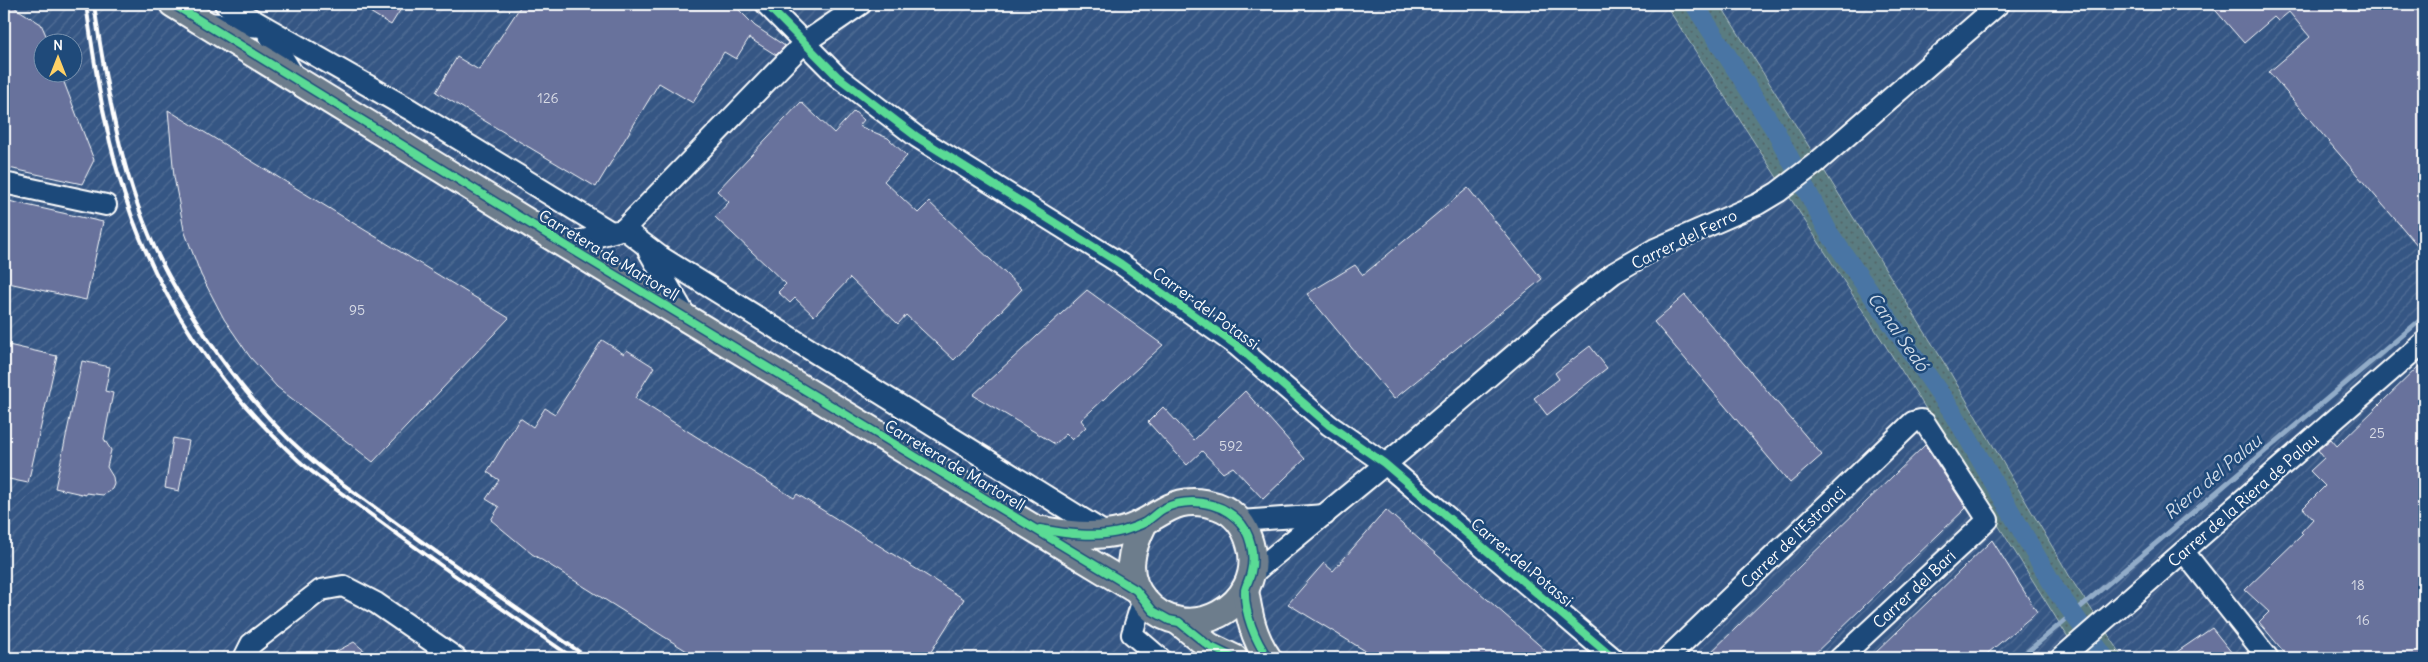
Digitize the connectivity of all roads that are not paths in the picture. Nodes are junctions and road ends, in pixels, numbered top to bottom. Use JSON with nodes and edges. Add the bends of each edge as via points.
{"nodes":[{"id":1,"x":173,"y":4,"type":"edge"},
{"id":2,"x":225,"y":4,"type":"edge"},
{"id":3,"x":766,"y":4,"type":"edge"},
{"id":4,"x":861,"y":4,"type":"edge"},
{"id":5,"x":1999,"y":4,"type":"edge"},
{"id":6,"x":205,"y":23,"type":"junction"},
{"id":7,"x":264,"y":27,"type":"junction"},
{"id":8,"x":804,"y":43,"type":"junction"},
{"id":9,"x":296,"y":79,"type":"junction"},
{"id":10,"x":4,"y":183,"type":"edge"},
{"id":11,"x":106,"y":205,"type":"dead end"},
{"id":12,"x":617,"y":231,"type":"junction"},
{"id":13,"x":565,"y":245,"type":"junction"},
{"id":14,"x":645,"y":245,"type":"junction"},
{"id":15,"x":688,"y":320,"type":"junction"},
{"id":16,"x":2424,"y":342,"type":"edge"},
{"id":17,"x":1921,"y":420,"type":"joint"},
{"id":18,"x":1384,"y":463,"type":"junction"},
{"id":19,"x":1324,"y":516,"type":"junction"},
{"id":20,"x":1240,"y":521,"type":"junction"},
{"id":21,"x":1144,"y":523,"type":"junction"},
{"id":22,"x":1032,"y":528,"type":"junction"},
{"id":23,"x":1107,"y":534,"type":"junction"},
{"id":24,"x":2184,"y":552,"type":"junction"},
{"id":25,"x":1248,"y":582,"type":"junction"},
{"id":26,"x":1139,"y":594,"type":"junction"},
{"id":27,"x":1179,"y":622,"type":"junction"},
{"id":28,"x":2065,"y":654,"type":"edge"},
{"id":29,"x":244,"y":658,"type":"edge"},
{"id":30,"x":456,"y":658,"type":"edge"},
{"id":31,"x":1160,"y":658,"type":"edge"},
{"id":32,"x":1234,"y":658,"type":"edge"},
{"id":33,"x":1268,"y":658,"type":"edge"},
{"id":34,"x":1613,"y":658,"type":"edge"},
{"id":35,"x":1667,"y":658,"type":"edge"},
{"id":36,"x":1840,"y":658,"type":"edge"},
{"id":37,"x":2268,"y":658,"type":"edge"}],
"edges":[{"from":1,"to":6,"type":"main road","name":"Carretera de Martorell"},
{"from":2,"to":7,"type":"street"},
{"from":3,"to":8,"type":"street","name":"Carrer del Potassi"},
{"from":4,"to":8,"type":"street"},
{"from":5,"to":18,"type":"street","name":"Carrer del Ferro","via":[[1816,163],[1778,192],[1655,249],[1614,273]]},
{"from":6,"to":7,"type":"street","name":"Carretera de Martorell"},
{"from":6,"to":9,"type":"main road","name":"Carretera de Martorell"},
{"from":7,"to":9,"type":"street","name":"Carretera de Martorell"},
{"from":7,"to":12,"type":"street"},
{"from":8,"to":12,"type":"street"},
{"from":8,"to":18,"type":"street","name":"Carrer del Potassi","via":[[838,78],[917,137],[1121,264],[1236,345],[1329,425]]},
{"from":9,"to":13,"type":"main road","name":"Carretera de Martorell"},
{"from":10,"to":11,"type":"street"},
{"from":12,"to":13,"type":"street","name":"Carretera de Martorell"},
{"from":12,"to":14,"type":"street","name":"Carretera de Martorell"},
{"from":13,"to":15,"type":"main road","name":"Carretera de Martorell"},
{"from":14,"to":15,"type":"street","name":"Carretera de Martorell"},
{"from":14,"to":23,"type":"street","name":"Carretera de Martorell"},
{"from":15,"to":22,"type":"main road","name":"Carretera de Martorell"},
{"from":16,"to":24,"type":"street","name":"Carrer de la Riera de Palau"},
{"from":17,"to":35,"type":"street","name":"Carrer de l'Estronci","via":[[1913,422]]},
{"from":17,"to":36,"type":"street","name":"Carrer del Bari","via":[[1988,520]]},
{"from":18,"to":19,"type":"street","name":"Carrer del Ferro"},
{"from":18,"to":34,"type":"street","name":"Carrer del Potassi"},
{"from":19,"to":20,"type":"street"},
{"from":19,"to":25,"type":"street","name":"Carrer del Ferro"},
{"from":20,"to":21,"type":"main road","name":"Carretera de Martorell","via":[[1220,507],[1186,502],[1164,509]]},
{"from":20,"to":25,"type":"main road","via":[[1252,548]]},
{"from":21,"to":23,"type":"main road","name":"Carretera de Martorell"},
{"from":21,"to":26,"type":"main road","via":[[1132,554],[1131,575]]},
{"from":22,"to":23,"type":"main road","name":"Carretera de Martorell","via":[[1064,534]]},
{"from":22,"to":26,"type":"main road","name":"Carretera de Martorell"},
{"from":24,"to":28,"type":"street","name":"Carrer de la Riera de Palau"},
{"from":24,"to":37,"type":"street"},
{"from":25,"to":27,"type":"main road","name":"Carretera de Martorell","via":[[1228,609],[1205,621]]},
{"from":25,"to":33,"type":"main road","via":[[1252,628],[1258,645]]},
{"from":26,"to":27,"type":"main road","name":"Carretera de Martorell","via":[[1153,611]]},
{"from":26,"to":31,"type":"street","via":[[1132,634]]},
{"from":27,"to":32,"type":"main road","name":"Carretera de Martorell","via":[[1209,646]]},
{"from":29,"to":30,"type":"street","via":[[251,644],[321,590],[343,586],[376,603]]}]}
